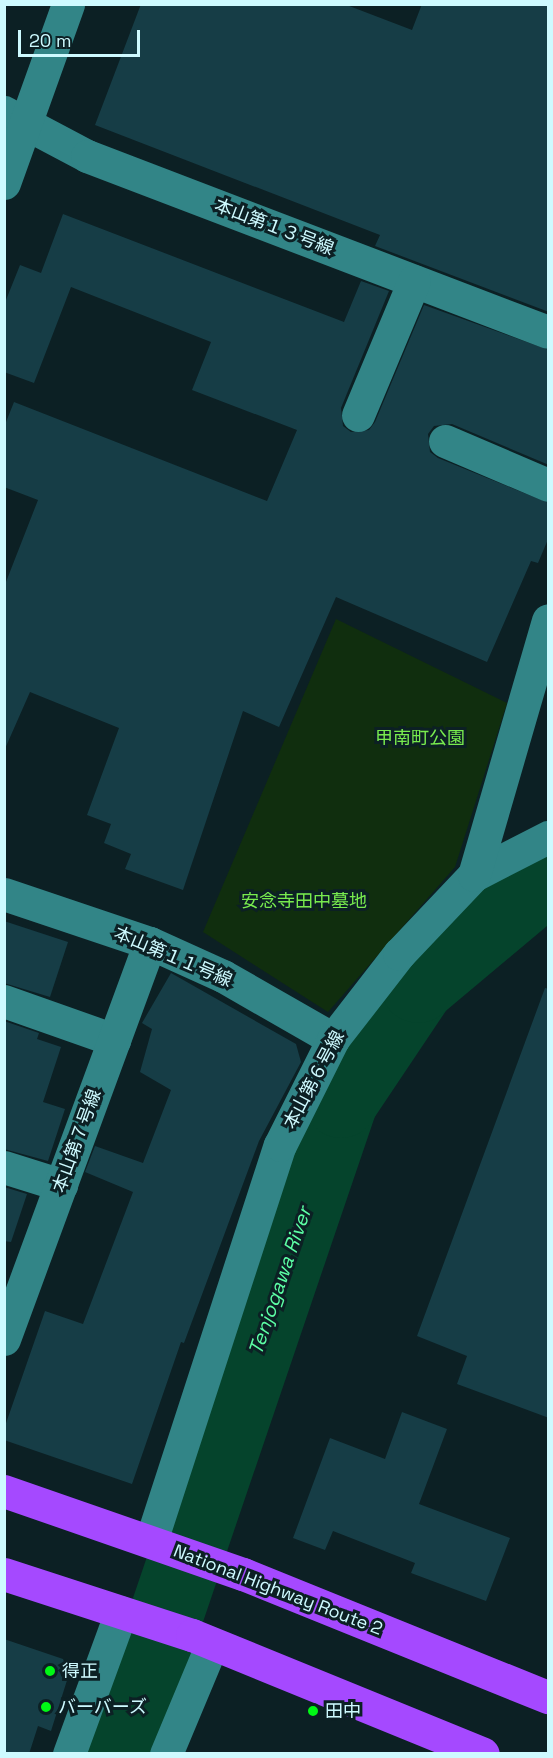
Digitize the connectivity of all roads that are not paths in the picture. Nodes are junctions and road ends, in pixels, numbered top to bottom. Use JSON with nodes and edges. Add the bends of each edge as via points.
{"nodes":[{"id":1,"x":68,"y":4,"type":"edge"},
{"id":2,"x":16,"y":117,"type":"edge"},
{"id":3,"x":4,"y":183,"type":"edge"},
{"id":4,"x":414,"y":281,"type":"junction"},
{"id":5,"x":549,"y":332,"type":"edge"},
{"id":6,"x":358,"y":415,"type":"dead end"},
{"id":7,"x":445,"y":441,"type":"dead end"},
{"id":8,"x":549,"y":485,"type":"edge"},
{"id":9,"x":549,"y":621,"type":"edge"},
{"id":10,"x":549,"y":837,"type":"edge"},
{"id":11,"x":474,"y":875,"type":"junction"},
{"id":12,"x":4,"y":894,"type":"edge"},
{"id":13,"x":150,"y":944,"type":"junction"},
{"id":14,"x":4,"y":1001,"type":"edge"},
{"id":15,"x":333,"y":1039,"type":"junction"},
{"id":16,"x":114,"y":1040,"type":"junction"},
{"id":17,"x":4,"y":1167,"type":"edge"},
{"id":18,"x":61,"y":1185,"type":"junction"},
{"id":19,"x":4,"y":1339,"type":"edge"},
{"id":20,"x":4,"y":1491,"type":"edge"},
{"id":21,"x":157,"y":1544,"type":"junction"},
{"id":22,"x":4,"y":1574,"type":"edge"},
{"id":23,"x":131,"y":1616,"type":"junction"},
{"id":24,"x":202,"y":1640,"type":"junction"},
{"id":25,"x":549,"y":1697,"type":"edge"},
{"id":26,"x":69,"y":1754,"type":"edge"},
{"id":27,"x":166,"y":1754,"type":"edge"},
{"id":28,"x":483,"y":1754,"type":"edge"}],
"edges":[{"from":1,"to":2,"type":"street"},
{"from":2,"to":3,"type":"street"},
{"from":2,"to":4,"type":"street","name":"本山第１３号線","via":[[87,156]]},
{"from":4,"to":5,"type":"street","name":"本山第１３号線"},
{"from":4,"to":6,"type":"street"},
{"from":7,"to":8,"type":"street"},
{"from":9,"to":11,"type":"street","name":"本山第６号線"},
{"from":10,"to":11,"type":"street"},
{"from":11,"to":15,"type":"street","name":"本山第６号線","via":[[399,954]]},
{"from":12,"to":13,"type":"street","name":"本山第１１号線"},
{"from":13,"to":15,"type":"street","name":"本山第１１号線","via":[[223,976]]},
{"from":13,"to":16,"type":"street","name":"本山第７号線"},
{"from":14,"to":16,"type":"street"},
{"from":15,"to":21,"type":"street","name":"本山第６号線","via":[[280,1145]]},
{"from":16,"to":18,"type":"street","name":"本山第７号線"},
{"from":17,"to":18,"type":"street"},
{"from":18,"to":19,"type":"street","name":"本山第７号線"},
{"from":20,"to":21,"type":"highway","name":"National Highway Route 2"},
{"from":21,"to":25,"type":"highway","name":"National Highway Route 2"},
{"from":22,"to":23,"type":"highway"},
{"from":23,"to":24,"type":"highway"},
{"from":23,"to":26,"type":"street"},
{"from":24,"to":27,"type":"street"},
{"from":24,"to":28,"type":"highway"}]}
